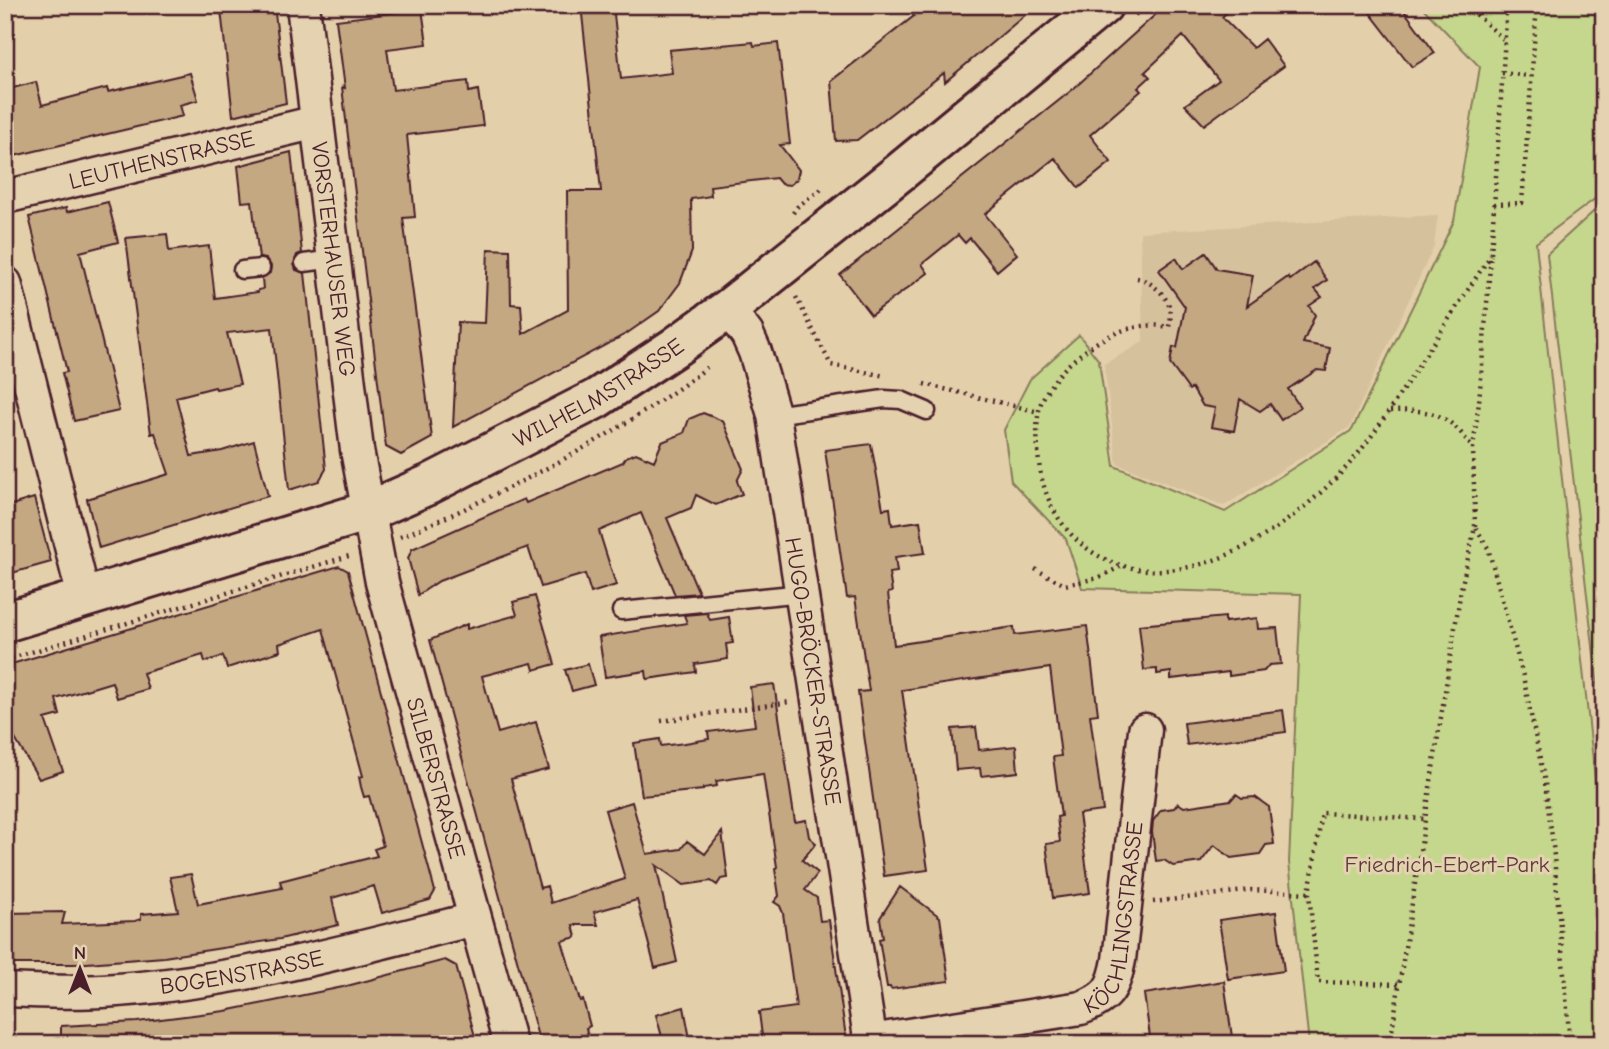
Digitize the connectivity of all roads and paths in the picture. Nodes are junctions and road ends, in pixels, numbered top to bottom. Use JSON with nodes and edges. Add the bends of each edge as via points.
{"nodes":[{"id":1,"x":303,"y":5,"type":"edge"},
{"id":2,"x":1104,"y":5,"type":"edge"},
{"id":3,"x":1466,"y":5,"type":"edge"},
{"id":4,"x":1507,"y":5,"type":"edge"},
{"id":5,"x":1537,"y":5,"type":"edge"},
{"id":6,"x":1503,"y":40,"type":"junction"},
{"id":7,"x":1502,"y":73,"type":"junction"},
{"id":8,"x":1531,"y":76,"type":"junction"},
{"id":9,"x":317,"y":122,"type":"junction"},
{"id":10,"x":828,"y":184,"type":"dead end"},
{"id":11,"x":5,"y":197,"type":"edge"},
{"id":12,"x":1494,"y":204,"type":"junction"},
{"id":13,"x":790,"y":218,"type":"dead end"},
{"id":14,"x":1491,"y":254,"type":"junction"},
{"id":15,"x":261,"y":268,"type":"dead end"},
{"id":16,"x":242,"y":270,"type":"dead end"},
{"id":17,"x":1137,"y":278,"type":"dead end"},
{"id":18,"x":5,"y":283,"type":"edge"},
{"id":19,"x":795,"y":295,"type":"dead end"},
{"id":20,"x":728,"y":309,"type":"junction"},
{"id":21,"x":897,"y":379,"type":"dead end"},
{"id":22,"x":911,"y":382,"type":"dead end"},
{"id":23,"x":927,"y":411,"type":"dead end"},
{"id":24,"x":1389,"y":411,"type":"junction"},
{"id":25,"x":1039,"y":412,"type":"junction"},
{"id":26,"x":774,"y":415,"type":"junction"},
{"id":27,"x":1472,"y":449,"type":"junction"},
{"id":28,"x":369,"y":511,"type":"junction"},
{"id":29,"x":1475,"y":527,"type":"junction"},
{"id":30,"x":1125,"y":565,"type":"junction"},
{"id":31,"x":1035,"y":569,"type":"dead end"},
{"id":32,"x":803,"y":593,"type":"junction"},
{"id":33,"x":84,"y":598,"type":"junction"},
{"id":34,"x":621,"y":611,"type":"dead end"},
{"id":35,"x":5,"y":622,"type":"edge"},
{"id":36,"x":818,"y":698,"type":"junction"},
{"id":37,"x":661,"y":721,"type":"dead end"},
{"id":38,"x":1145,"y":730,"type":"dead end"},
{"id":39,"x":1424,"y":819,"type":"junction"},
{"id":40,"x":1309,"y":892,"type":"junction"},
{"id":41,"x":1125,"y":906,"type":"junction"},
{"id":42,"x":474,"y":919,"type":"junction"},
{"id":43,"x":1398,"y":984,"type":"junction"},
{"id":44,"x":5,"y":990,"type":"edge"},
{"id":45,"x":871,"y":1042,"type":"edge"},
{"id":46,"x":510,"y":1044,"type":"edge"},
{"id":47,"x":1390,"y":1044,"type":"edge"},
{"id":48,"x":1570,"y":1044,"type":"edge"}],
"edges":[{"from":1,"to":9,"type":"street","name":"VORSTERHAUSER WEG"},
{"from":2,"to":20,"type":"main road","name":"WILHELMSTRASSE"},
{"from":3,"to":6,"type":"path"},
{"from":4,"to":6,"type":"path"},
{"from":5,"to":8,"type":"path"},
{"from":6,"to":7,"type":"path"},
{"from":7,"to":8,"type":"path"},
{"from":7,"to":12,"type":"path"},
{"from":8,"to":12,"type":"path","via":[[1522,203]]},
{"from":9,"to":11,"type":"street","name":"LEUTHENSTRASSE"},
{"from":9,"to":28,"type":"street","name":"VORSTERHAUSER WEG","via":[[319,261]]},
{"from":10,"to":13,"type":"path","via":[[797,207]]},
{"from":12,"to":14,"type":"path"},
{"from":14,"to":24,"type":"path"},
{"from":14,"to":27,"type":"path"},
{"from":15,"to":16,"type":"lane"},
{"from":17,"to":25,"type":"path","via":[[1150,281],[1168,304],[1168,327],[1143,326],[1094,344],[1061,373]]},
{"from":18,"to":33,"type":"street"},
{"from":19,"to":21,"type":"path","via":[[831,365]]},
{"from":20,"to":26,"type":"street","name":"HUGO-BRÖCKER-STRASSE","via":[[755,352]]},
{"from":20,"to":28,"type":"main road","name":"WILHELMSTRASSE","via":[[596,399]]},
{"from":22,"to":25,"type":"path"},
{"from":23,"to":26,"type":"lane","via":[[901,400],[884,399]]},
{"from":24,"to":27,"type":"path","via":[[1432,413],[1460,430]]},
{"from":24,"to":30,"type":"path","via":[[1350,464],[1299,512],[1271,531],[1218,559],[1192,566],[1138,569]]},
{"from":25,"to":30,"type":"path","via":[[1038,469],[1053,511],[1083,545]]},
{"from":26,"to":32,"type":"street","name":"HUGO-BRÖCKER-STRASSE"},
{"from":27,"to":29,"type":"path"},
{"from":28,"to":33,"type":"main road","name":"WILHELMSTRASSE"},
{"from":28,"to":42,"type":"street","name":"SILBERSTRASSE","via":[[382,582]]},
{"from":29,"to":39,"type":"path"},
{"from":29,"to":48,"type":"path","via":[[1488,548],[1523,676],[1545,783]]},
{"from":30,"to":31,"type":"path","via":[[1098,578],[1065,585]]},
{"from":32,"to":34,"type":"lane"},
{"from":32,"to":36,"type":"street","name":"HUGO-BRÖCKER-STRASSE"},
{"from":33,"to":35,"type":"main road","name":"WILHELMSTRASSE"},
{"from":36,"to":37,"type":"path"},
{"from":36,"to":45,"type":"street","name":"HUGO-BRÖCKER-STRASSE"},
{"from":38,"to":41,"type":"street","name":"KÖCHLINGSTRASSE"},
{"from":39,"to":40,"type":"path","via":[[1322,814]]},
{"from":39,"to":43,"type":"path"},
{"from":40,"to":41,"type":"path","via":[[1252,890]]},
{"from":40,"to":43,"type":"path","via":[[1318,982]]},
{"from":41,"to":45,"type":"street","name":"KÖCHLINGSTRASSE","via":[[1117,972],[1107,994],[1097,1002]]},
{"from":42,"to":44,"type":"street","name":"BOGENSTRASSE","via":[[298,963],[201,980],[101,991]]},
{"from":42,"to":46,"type":"street","name":"SILBERSTRASSE"},
{"from":43,"to":47,"type":"path"}]}
